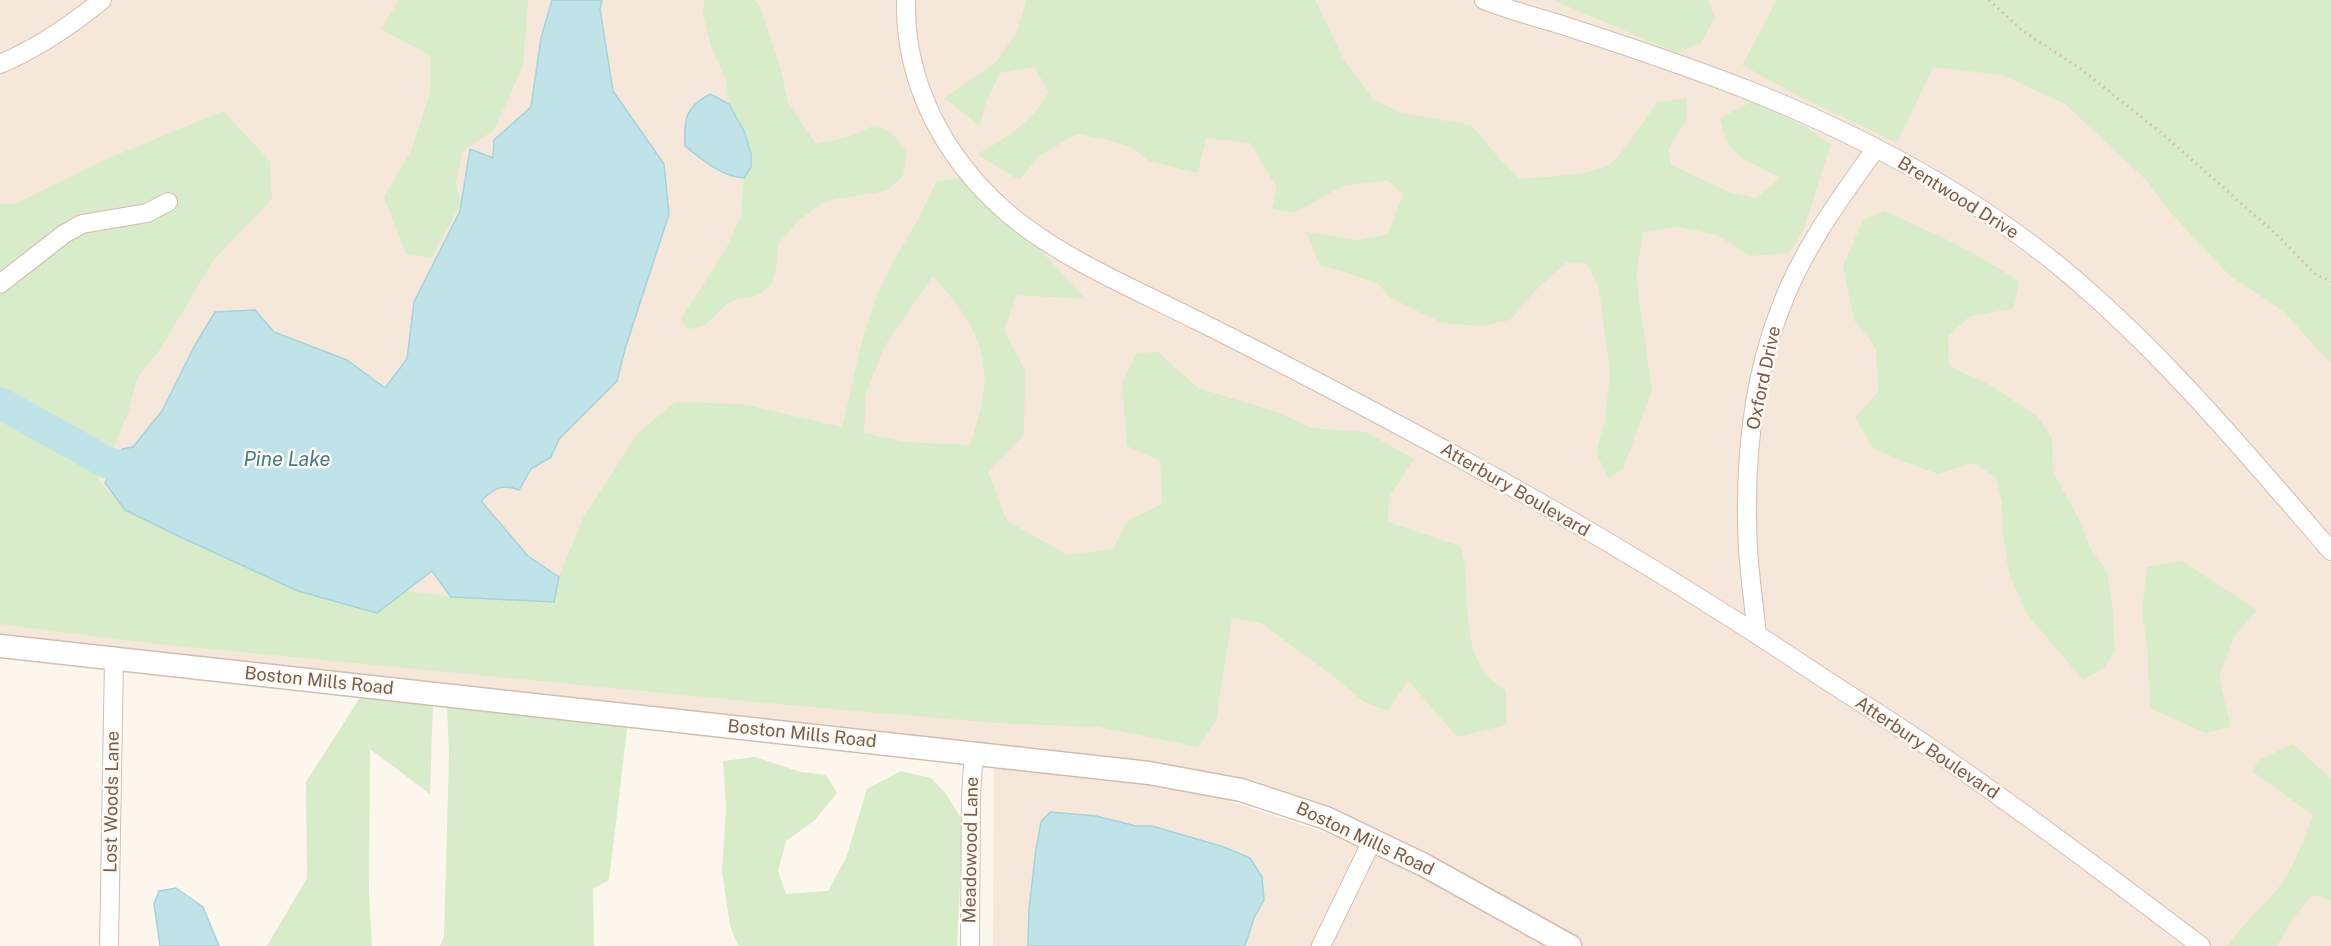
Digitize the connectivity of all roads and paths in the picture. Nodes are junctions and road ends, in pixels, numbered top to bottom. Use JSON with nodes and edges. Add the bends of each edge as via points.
{"nodes":[{"id":1,"x":102,"y":0,"type":"edge"},
{"id":2,"x":906,"y":0,"type":"edge"},
{"id":3,"x":1484,"y":0,"type":"edge"},
{"id":4,"x":1989,"y":0,"type":"edge"},
{"id":5,"x":0,"y":64,"type":"edge"},
{"id":6,"x":1876,"y":148,"type":"junction"},
{"id":7,"x":168,"y":202,"type":"dead end"},
{"id":8,"x":2331,"y":281,"type":"edge"},
{"id":9,"x":0,"y":284,"type":"edge"},
{"id":10,"x":2331,"y":550,"type":"edge"},
{"id":11,"x":1757,"y":635,"type":"junction"},
{"id":12,"x":0,"y":646,"type":"edge"},
{"id":13,"x":114,"y":659,"type":"junction"},
{"id":14,"x":977,"y":754,"type":"junction"},
{"id":15,"x":1372,"y":841,"type":"junction"},
{"id":16,"x":109,"y":946,"type":"edge"},
{"id":17,"x":970,"y":946,"type":"edge"},
{"id":18,"x":1321,"y":946,"type":"edge"},
{"id":19,"x":1569,"y":946,"type":"edge"},
{"id":20,"x":2201,"y":946,"type":"edge"}],
"edges":[{"from":1,"to":5,"type":"street","via":[[74,23]]},
{"from":2,"to":11,"type":"street","name":"Atterbury Boulevard","via":[[914,71],[933,121],[974,180],[1032,232],[1109,278],[1294,369],[1470,464],[1641,562]]},
{"from":3,"to":6,"type":"street","name":"Brentwood Drive","via":[[1708,75]]},
{"from":4,"to":8,"type":"path","via":[[2023,31],[2081,69],[2165,136],[2316,274]]},
{"from":6,"to":10,"type":"street","name":"Brentwood Drive","via":[[1993,218],[2089,293],[2174,376]]},
{"from":6,"to":11,"type":"street","name":"Oxford Drive","via":[[1818,232],[1802,263],[1779,311],[1761,372],[1748,487],[1748,549]]},
{"from":7,"to":9,"type":"street","via":[[147,213],[82,224]]},
{"from":11,"to":20,"type":"street","name":"Atterbury Boulevard","via":[[1919,740]]},
{"from":12,"to":13,"type":"street","name":"Boston Mills Road"},
{"from":13,"to":14,"type":"street","name":"Boston Mills Road"},
{"from":13,"to":16,"type":"street","name":"Lost Woods Lane"},
{"from":14,"to":15,"type":"street","name":"Boston Mills Road","via":[[1220,784],[1326,818]]},
{"from":14,"to":17,"type":"street","name":"Meadowood Lane","via":[[971,798]]},
{"from":15,"to":18,"type":"street"},
{"from":15,"to":19,"type":"street","name":"Boston Mills Road","via":[[1424,865]]}]}
